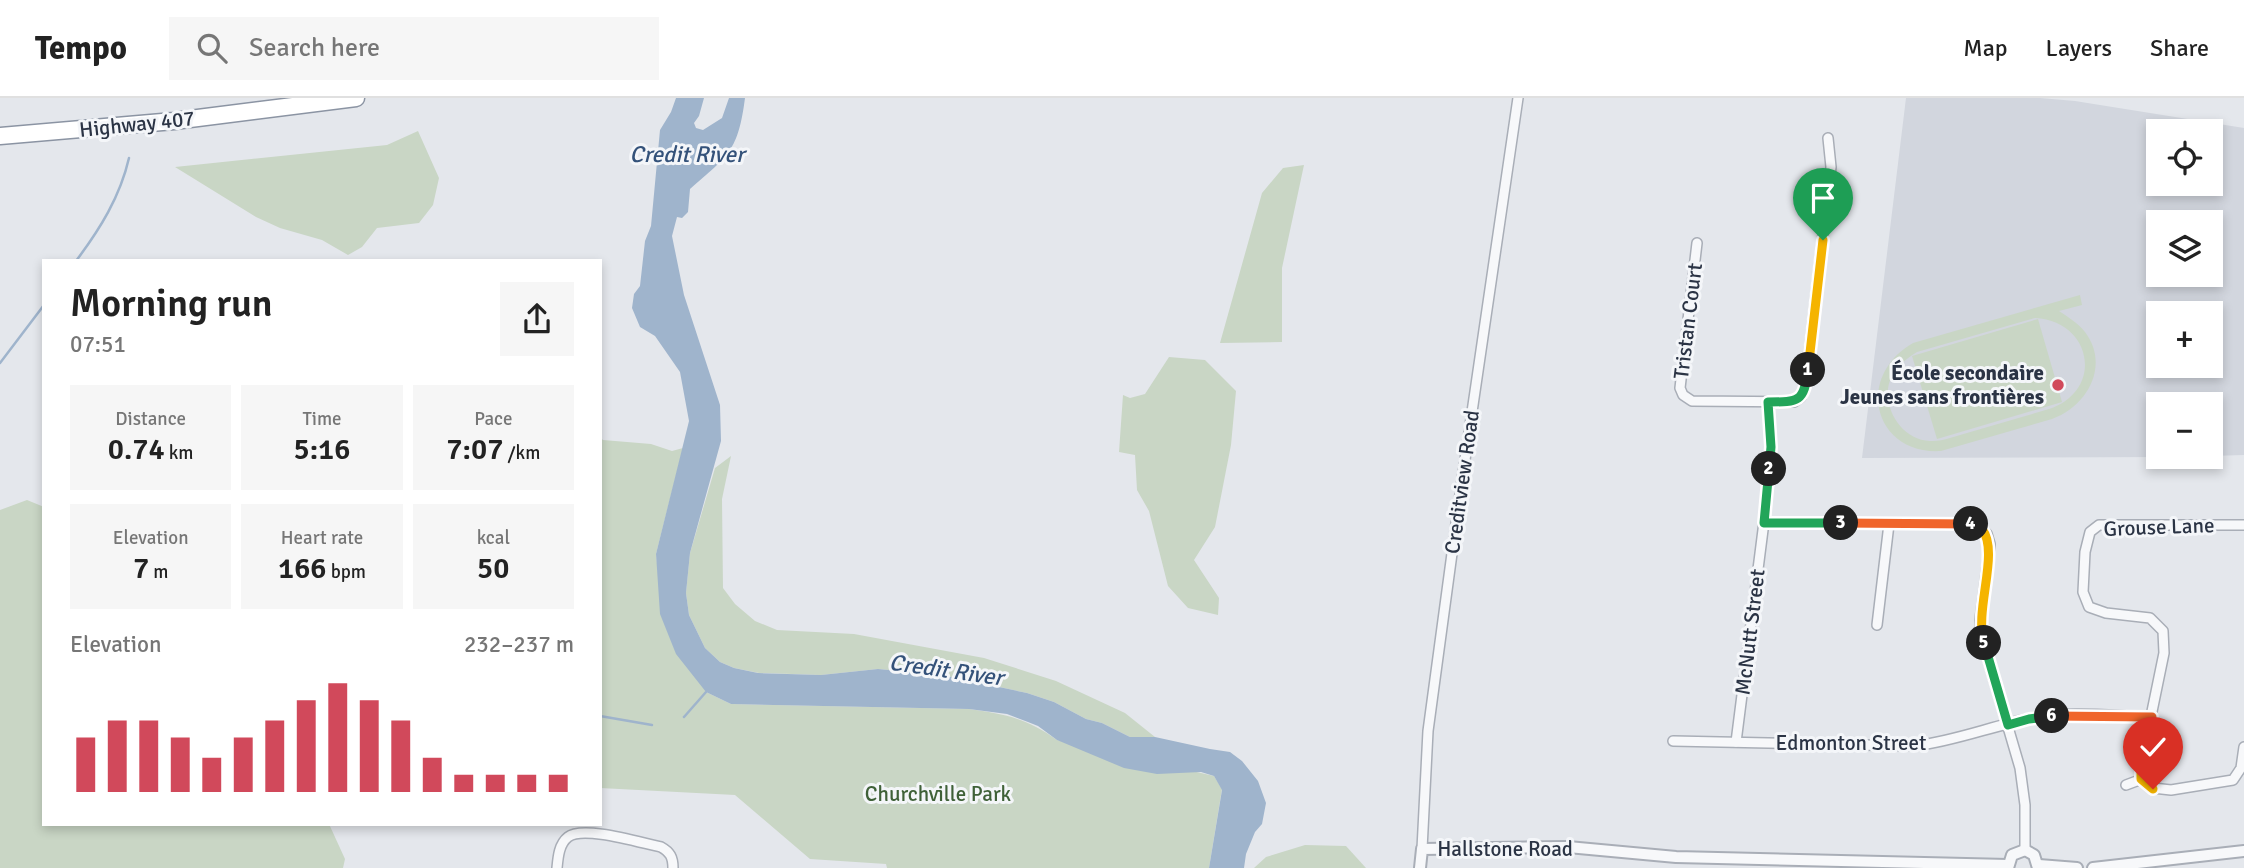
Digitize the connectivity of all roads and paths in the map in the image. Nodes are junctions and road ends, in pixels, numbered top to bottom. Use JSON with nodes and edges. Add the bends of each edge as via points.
{"nodes":[{"id":1,"x":356,"y":98,"type":"edge"},
{"id":2,"x":1518,"y":98,"type":"edge"},
{"id":3,"x":0,"y":136,"type":"edge"},
{"id":4,"x":1828,"y":138,"type":"dead end"},
{"id":5,"x":1698,"y":243,"type":"dead end"},
{"id":6,"x":1768,"y":402,"type":"junction"},
{"id":7,"x":1764,"y":523,"type":"junction"},
{"id":8,"x":1889,"y":524,"type":"junction"},
{"id":9,"x":2244,"y":526,"type":"edge"},
{"id":10,"x":1877,"y":625,"type":"dead end"},
{"id":11,"x":2152,"y":717,"type":"junction"},
{"id":12,"x":2008,"y":725,"type":"junction"},
{"id":13,"x":1673,"y":741,"type":"dead end"},
{"id":14,"x":1736,"y":742,"type":"junction"},
{"id":15,"x":2244,"y":747,"type":"edge"},
{"id":16,"x":2141,"y":779,"type":"junction"},
{"id":17,"x":2126,"y":785,"type":"dead end"},
{"id":18,"x":1422,"y":849,"type":"junction"},
{"id":19,"x":2025,"y":850,"type":"junction"},
{"id":20,"x":2244,"y":851,"type":"edge"},
{"id":21,"x":2008,"y":867,"type":"edge"},
{"id":22,"x":2039,"y":867,"type":"edge"},
{"id":23,"x":557,"y":868,"type":"edge"},
{"id":24,"x":673,"y":868,"type":"edge"},
{"id":25,"x":1420,"y":868,"type":"edge"},
{"id":26,"x":2077,"y":868,"type":"edge"},
{"id":27,"x":2093,"y":868,"type":"edge"}],
"edges":[{"from":1,"to":3,"type":"highway","name":"Highway 407","via":[[174,121]]},
{"from":2,"to":18,"type":"street","name":"Creditview Road","via":[[1428,731]]},
{"from":4,"to":6,"type":"street","name":"Tristan Court","via":[[1831,167],[1805,388],[1794,402]]},
{"from":5,"to":6,"type":"street","name":"Tristan Court","via":[[1680,388],[1692,401]]},
{"from":6,"to":7,"type":"street","name":"McNutt Street","via":[[1771,447]]},
{"from":7,"to":8,"type":"street"},
{"from":7,"to":14,"type":"street","name":"McNutt Street"},
{"from":8,"to":10,"type":"street"},
{"from":8,"to":12,"type":"street","via":[[1976,524],[1987,534],[1990,544],[1981,635]]},
{"from":9,"to":11,"type":"street","name":"Grouse Lane","via":[[2099,525],[2090,532],[2083,592],[2089,607],[2150,618],[2163,631],[2164,653]]},
{"from":11,"to":12,"type":"street","name":"Edmonton Street","via":[[2047,716]]},
{"from":11,"to":16,"type":"street","name":"Grouse Lane"},
{"from":12,"to":14,"type":"street","name":"Edmonton Street","via":[[1915,746]]},
{"from":12,"to":19,"type":"street","via":[[2020,768]]},
{"from":13,"to":14,"type":"street","name":"Edmonton Street"},
{"from":15,"to":16,"type":"street","via":[[2234,780],[2171,790],[2153,789]]},
{"from":16,"to":17,"type":"street"},
{"from":18,"to":21,"type":"street","name":"Hallstone Road","via":[[1568,847],[1676,858]]},
{"from":18,"to":25,"type":"street","name":"Creditview Road"},
{"from":19,"to":21,"type":"street","via":[[2012,855]]},
{"from":19,"to":22,"type":"street","via":[[2035,855]]},
{"from":20,"to":27,"type":"street"},
{"from":22,"to":26,"type":"street"},
{"from":23,"to":24,"type":"street","via":[[565,840],[581,832],[661,847],[669,852]]}]}
